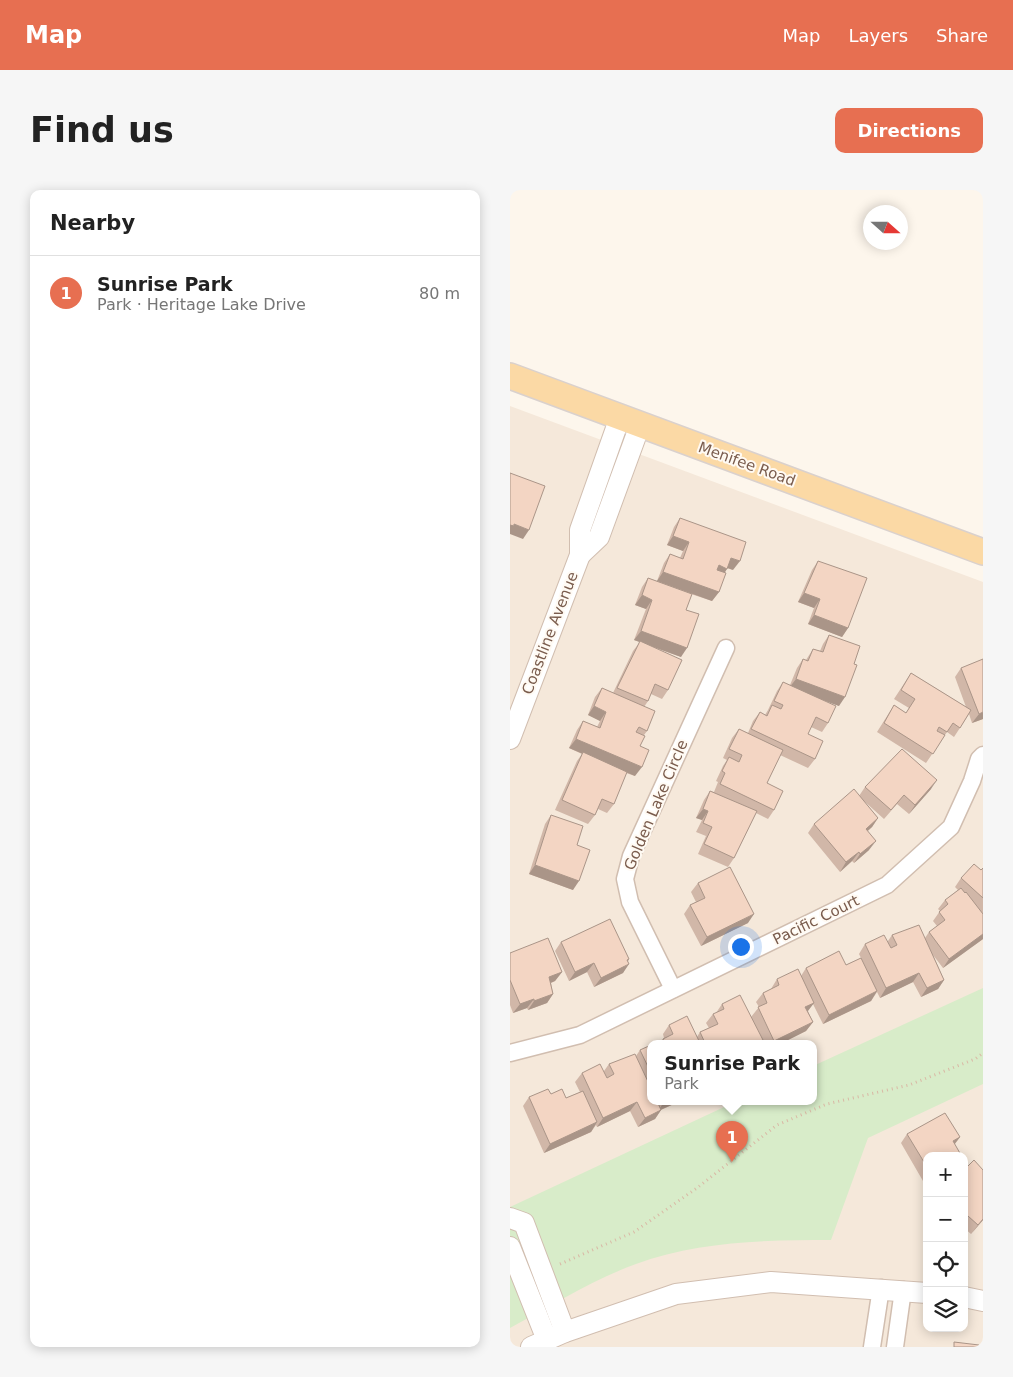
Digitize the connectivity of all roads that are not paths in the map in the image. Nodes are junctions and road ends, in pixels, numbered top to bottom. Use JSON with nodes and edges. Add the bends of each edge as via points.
{"nodes":[{"id":1,"x":510,"y":376,"type":"edge"},
{"id":2,"x":630,"y":421,"type":"junction"},
{"id":3,"x":983,"y":552,"type":"edge"},
{"id":4,"x":726,"y":648,"type":"dead end"},
{"id":5,"x":510,"y":739,"type":"edge"},
{"id":6,"x":983,"y":755,"type":"edge"},
{"id":7,"x":673,"y":989,"type":"junction"},
{"id":8,"x":510,"y":1053,"type":"edge"},
{"id":9,"x":510,"y":1218,"type":"edge"},
{"id":10,"x":510,"y":1247,"type":"edge"},
{"id":11,"x":881,"y":1288,"type":"junction"},
{"id":12,"x":903,"y":1290,"type":"junction"},
{"id":13,"x":923,"y":1292,"type":"edge"},
{"id":14,"x":968,"y":1298,"type":"edge"},
{"id":15,"x":983,"y":1301,"type":"edge"},
{"id":16,"x":548,"y":1340,"type":"edge"},
{"id":17,"x":872,"y":1347,"type":"edge"},
{"id":18,"x":895,"y":1347,"type":"edge"}],
"edges":[{"from":1,"to":2,"type":"main road","name":"Menifee Road"},
{"from":2,"to":3,"type":"main road","name":"Menifee Road"},
{"from":2,"to":5,"type":"street","name":"Coastline Avenue","via":[[580,530],[580,555]]},
{"from":4,"to":7,"type":"street","name":"Golden Lake Circle","via":[[631,856],[625,880],[630,902]]},
{"from":6,"to":7,"type":"street","name":"Pacific Court","via":[[951,828],[887,885]]},
{"from":7,"to":8,"type":"street","name":"Pacific Court","via":[[580,1035]]},
{"from":9,"to":16,"type":"street","via":[[524,1223],[543,1271]]},
{"from":10,"to":16,"type":"street"},
{"from":11,"to":12,"type":"street"},
{"from":11,"to":16,"type":"street","via":[[771,1282],[676,1294]]},
{"from":11,"to":17,"type":"street"},
{"from":12,"to":13,"type":"street"},
{"from":12,"to":18,"type":"street"},
{"from":14,"to":15,"type":"street"}]}
